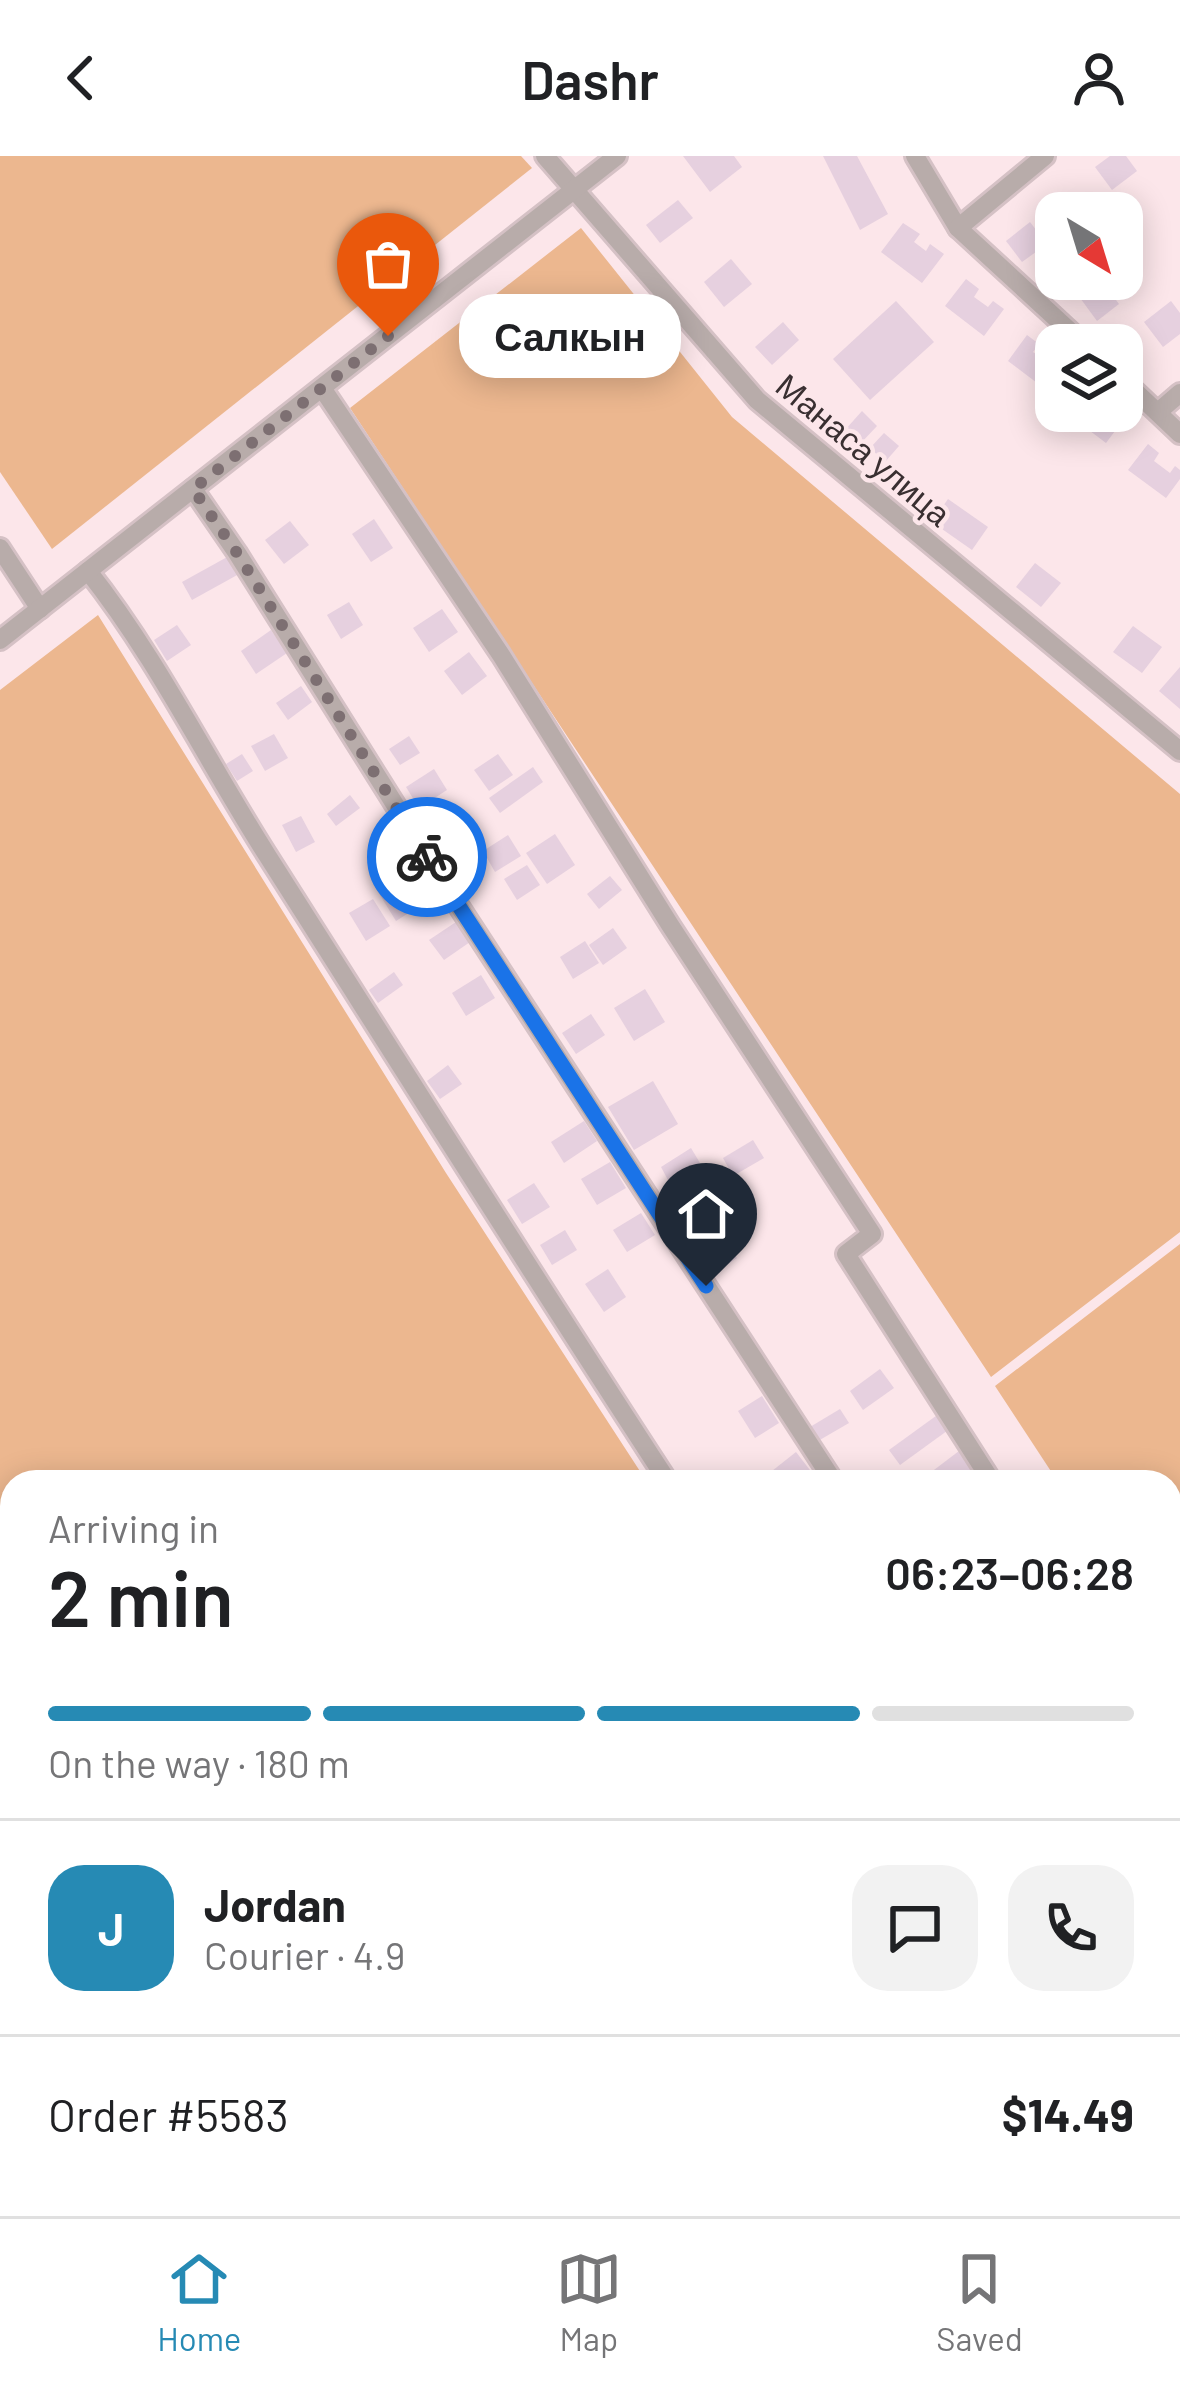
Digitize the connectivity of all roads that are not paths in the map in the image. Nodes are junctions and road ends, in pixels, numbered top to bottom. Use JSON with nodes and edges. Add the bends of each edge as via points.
{"nodes":[{"id":1,"x":545,"y":156,"type":"edge"},
{"id":2,"x":617,"y":156,"type":"edge"},
{"id":3,"x":916,"y":156,"type":"edge"},
{"id":4,"x":1045,"y":156,"type":"edge"},
{"id":5,"x":573,"y":190,"type":"junction"},
{"id":6,"x":958,"y":228,"type":"junction"},
{"id":7,"x":1062,"y":324,"type":"edge"},
{"id":8,"x":322,"y":388,"type":"junction"},
{"id":9,"x":1180,"y":393,"type":"edge"},
{"id":10,"x":1143,"y":398,"type":"edge"},
{"id":11,"x":1158,"y":412,"type":"junction"},
{"id":12,"x":1180,"y":434,"type":"edge"},
{"id":13,"x":193,"y":489,"type":"junction"},
{"id":14,"x":0,"y":548,"type":"edge"},
{"id":15,"x":88,"y":571,"type":"junction"},
{"id":16,"x":40,"y":609,"type":"junction"},
{"id":17,"x":0,"y":640,"type":"edge"},
{"id":18,"x":1180,"y":751,"type":"edge"},
{"id":19,"x":660,"y":1470,"type":"edge"},
{"id":20,"x":826,"y":1470,"type":"edge"},
{"id":21,"x":984,"y":1470,"type":"edge"}],
"edges":[{"from":1,"to":5,"type":"street","name":"Манаса улица"},
{"from":2,"to":5,"type":"street"},
{"from":3,"to":6,"type":"street"},
{"from":4,"to":6,"type":"street"},
{"from":5,"to":8,"type":"street"},
{"from":5,"to":18,"type":"street","name":"Манаса улица","via":[[757,400]]},
{"from":6,"to":7,"type":"street"},
{"from":8,"to":13,"type":"street"},
{"from":8,"to":21,"type":"street","via":[[872,1234],[846,1254]]},
{"from":9,"to":11,"type":"street"},
{"from":10,"to":11,"type":"street"},
{"from":11,"to":12,"type":"street"},
{"from":13,"to":15,"type":"street"},
{"from":13,"to":20,"type":"street"},
{"from":14,"to":16,"type":"street"},
{"from":15,"to":16,"type":"street"},
{"from":15,"to":19,"type":"street"},
{"from":16,"to":17,"type":"street"}]}
